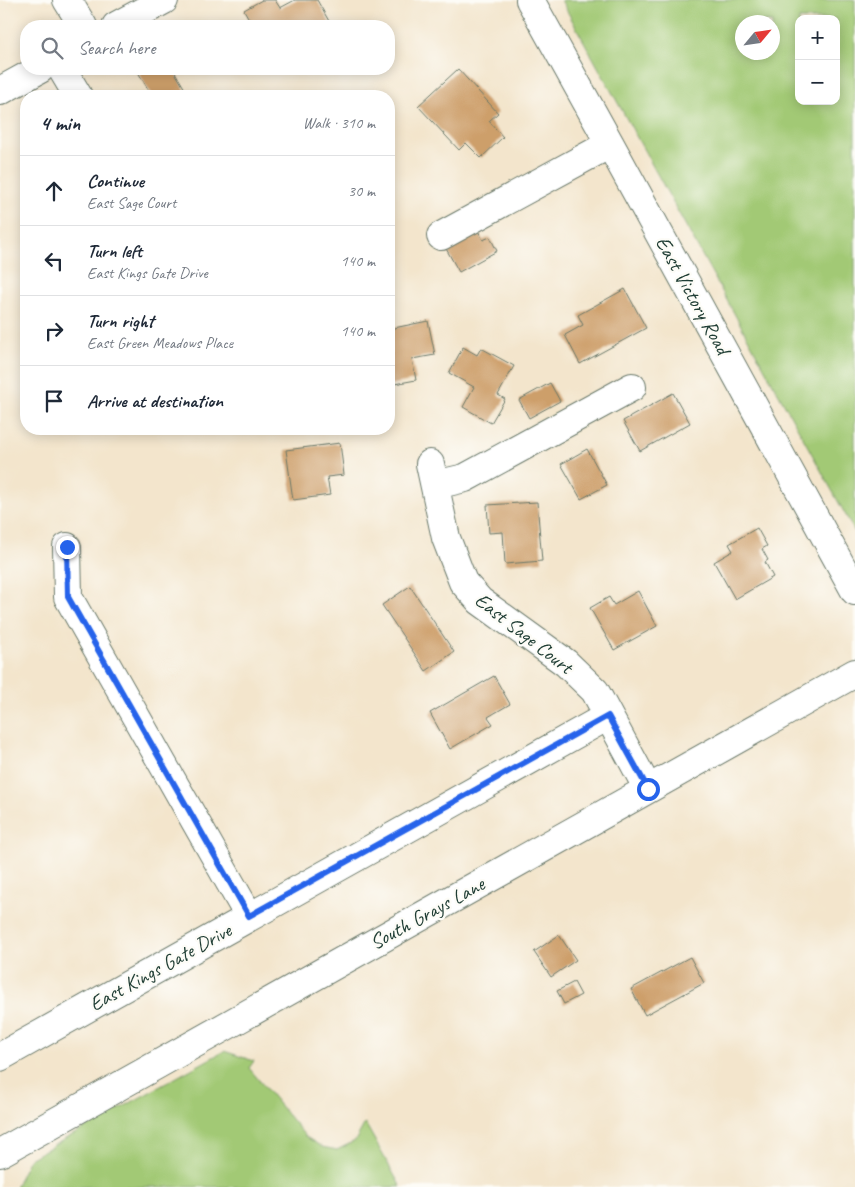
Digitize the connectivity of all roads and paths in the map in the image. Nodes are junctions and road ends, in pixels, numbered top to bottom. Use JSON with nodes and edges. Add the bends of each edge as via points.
{"nodes":[{"id":1,"x":67,"y":0,"type":"edge"},
{"id":2,"x":164,"y":0,"type":"edge"},
{"id":3,"x":530,"y":0,"type":"edge"},
{"id":4,"x":79,"y":20,"type":"edge"},
{"id":5,"x":127,"y":20,"type":"edge"},
{"id":6,"x":29,"y":75,"type":"edge"},
{"id":7,"x":66,"y":75,"type":"edge"},
{"id":8,"x":74,"y":90,"type":"edge"},
{"id":9,"x":0,"y":91,"type":"edge"},
{"id":10,"x":610,"y":144,"type":"junction"},
{"id":11,"x":441,"y":236,"type":"dead end"},
{"id":12,"x":632,"y":387,"type":"dead end"},
{"id":13,"x":67,"y":547,"type":"dead end"},
{"id":14,"x":855,"y":591,"type":"edge"},
{"id":15,"x":855,"y":673,"type":"edge"},
{"id":16,"x":608,"y":716,"type":"junction"},
{"id":17,"x":648,"y":789,"type":"junction"},
{"id":18,"x":249,"y":916,"type":"junction"},
{"id":19,"x":0,"y":1057,"type":"edge"},
{"id":20,"x":0,"y":1153,"type":"edge"}],
"edges":[{"from":1,"to":4,"type":"street"},
{"from":2,"to":5,"type":"street"},
{"from":3,"to":10,"type":"street","name":"East Victory Road"},
{"from":6,"to":9,"type":"street"},
{"from":7,"to":8,"type":"street"},
{"from":10,"to":11,"type":"street"},
{"from":10,"to":14,"type":"street","name":"East Victory Road"},
{"from":12,"to":16,"type":"street","name":"East Sage Court","via":[[465,478],[432,474],[446,538],[463,582],[480,601],[566,663],[595,691]]},
{"from":13,"to":18,"type":"street","via":[[68,597]]},
{"from":15,"to":17,"type":"street","name":"South Grays Lane"},
{"from":16,"to":17,"type":"street","name":"East Sage Court"},
{"from":16,"to":18,"type":"street","name":"East Kings Gate Drive"},
{"from":17,"to":20,"type":"street","name":"South Grays Lane"},
{"from":18,"to":19,"type":"street","name":"East Kings Gate Drive"}]}
